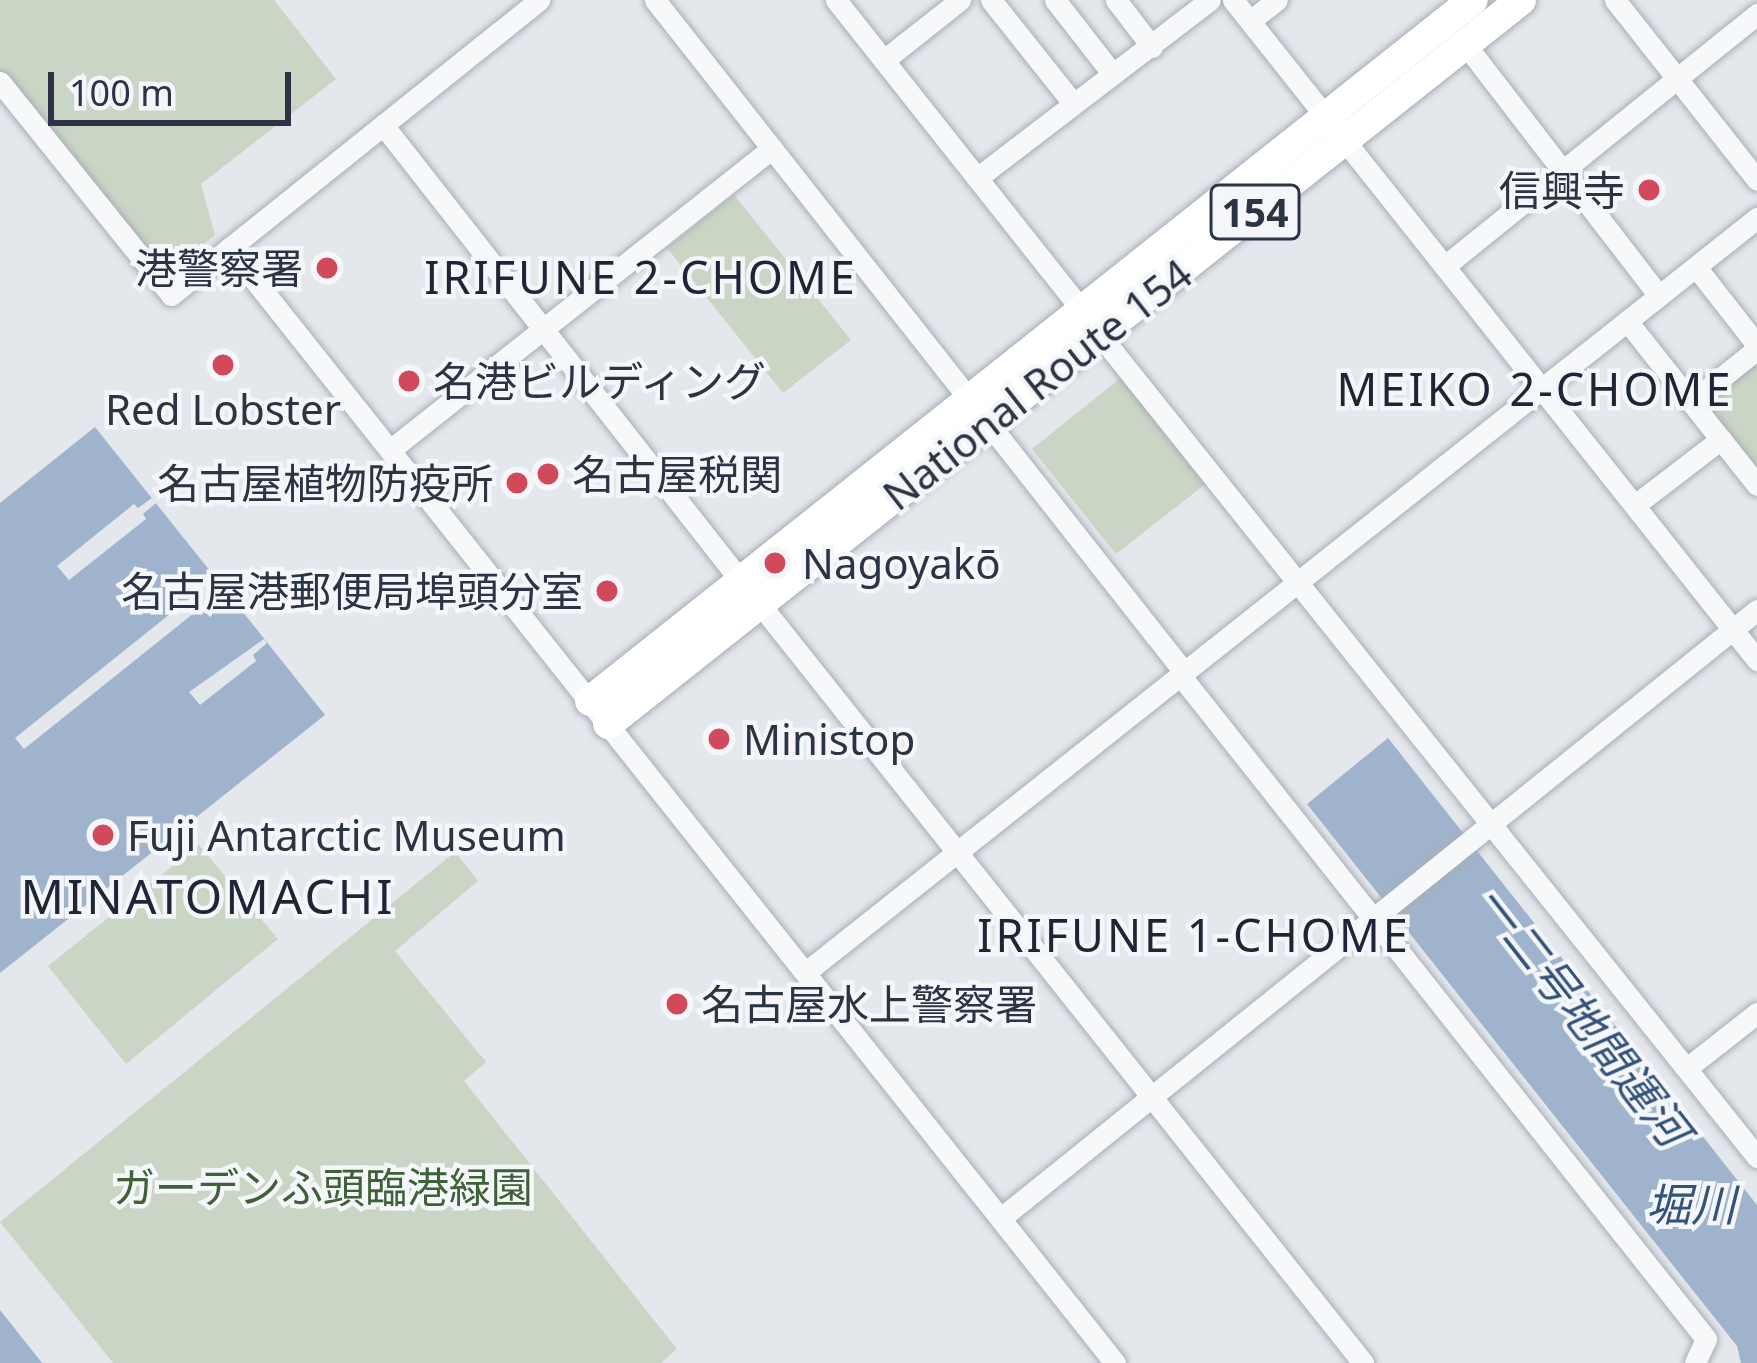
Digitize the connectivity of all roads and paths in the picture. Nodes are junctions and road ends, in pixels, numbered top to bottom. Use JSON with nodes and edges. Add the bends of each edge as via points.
{"nodes":[{"id":1,"x":538,"y":0,"type":"edge"},
{"id":2,"x":655,"y":0,"type":"edge"},
{"id":3,"x":836,"y":0,"type":"edge"},
{"id":4,"x":960,"y":0,"type":"edge"},
{"id":5,"x":991,"y":0,"type":"edge"},
{"id":6,"x":1055,"y":0,"type":"edge"},
{"id":7,"x":1116,"y":0,"type":"edge"},
{"id":8,"x":1210,"y":0,"type":"edge"},
{"id":9,"x":1233,"y":0,"type":"edge"},
{"id":10,"x":1276,"y":0,"type":"edge"},
{"id":11,"x":1473,"y":0,"type":"edge"},
{"id":12,"x":1521,"y":0,"type":"edge"},
{"id":13,"x":1615,"y":0,"type":"edge"},
{"id":14,"x":1757,"y":14,"type":"edge"},
{"id":15,"x":1250,"y":21,"type":"junction"},
{"id":16,"x":1465,"y":44,"type":"junction"},
{"id":17,"x":1152,"y":46,"type":"junction"},
{"id":18,"x":884,"y":60,"type":"junction"},
{"id":19,"x":1112,"y":72,"type":"junction"},
{"id":20,"x":1677,"y":78,"type":"junction"},
{"id":21,"x":0,"y":82,"type":"edge"},
{"id":22,"x":1072,"y":102,"type":"junction"},
{"id":23,"x":383,"y":125,"type":"junction"},
{"id":24,"x":1335,"y":128,"type":"junction"},
{"id":25,"x":772,"y":148,"type":"junction"},
{"id":26,"x":1563,"y":172,"type":"junction"},
{"id":27,"x":977,"y":178,"type":"junction"},
{"id":28,"x":1757,"y":180,"type":"edge"},
{"id":29,"x":1757,"y":218,"type":"edge"},
{"id":30,"x":229,"y":248,"type":"junction"},
{"id":31,"x":1446,"y":265,"type":"junction"},
{"id":32,"x":1696,"y":267,"type":"junction"},
{"id":33,"x":1659,"y":296,"type":"junction"},
{"id":34,"x":1628,"y":321,"type":"junction"},
{"id":35,"x":1090,"y":322,"type":"junction"},
{"id":36,"x":543,"y":329,"type":"junction"},
{"id":37,"x":1757,"y":347,"type":"edge"},
{"id":38,"x":1543,"y":388,"type":"junction"},
{"id":39,"x":1691,"y":402,"type":"junction"},
{"id":40,"x":979,"y":410,"type":"junction"},
{"id":41,"x":1720,"y":439,"type":"junction"},
{"id":42,"x":390,"y":450,"type":"junction"},
{"id":43,"x":1757,"y":485,"type":"edge"},
{"id":44,"x":1635,"y":506,"type":"junction"},
{"id":45,"x":1297,"y":583,"type":"junction"},
{"id":46,"x":750,"y":592,"type":"junction"},
{"id":47,"x":1757,"y":610,"type":"edge"},
{"id":48,"x":1733,"y":629,"type":"junction"},
{"id":49,"x":1757,"y":660,"type":"edge"},
{"id":50,"x":1182,"y":674,"type":"junction"},
{"id":51,"x":599,"y":712,"type":"junction"},
{"id":52,"x":1484,"y":827,"type":"junction"},
{"id":53,"x":958,"y":851,"type":"junction"},
{"id":54,"x":1378,"y":913,"type":"junction"},
{"id":55,"x":806,"y":972,"type":"junction"},
{"id":56,"x":1757,"y":1012,"type":"edge"},
{"id":57,"x":1687,"y":1068,"type":"junction"},
{"id":58,"x":1153,"y":1095,"type":"junction"},
{"id":59,"x":1757,"y":1157,"type":"edge"},
{"id":60,"x":1001,"y":1218,"type":"junction"},
{"id":61,"x":1115,"y":1363,"type":"edge"},
{"id":62,"x":1364,"y":1363,"type":"edge"},
{"id":63,"x":1695,"y":1363,"type":"edge"}],
"edges":[{"from":1,"to":23,"type":"street"},
{"from":2,"to":25,"type":"street"},
{"from":3,"to":18,"type":"street"},
{"from":4,"to":18,"type":"street"},
{"from":5,"to":22,"type":"street"},
{"from":6,"to":19,"type":"street"},
{"from":7,"to":17,"type":"street"},
{"from":8,"to":17,"type":"street"},
{"from":9,"to":15,"type":"street"},
{"from":10,"to":15,"type":"street"},
{"from":11,"to":24,"type":"highway","name":"National Route 154","number":"154"},
{"from":12,"to":16,"type":"highway","name":"National Route 154","number":"154"},
{"from":13,"to":20,"type":"street"},
{"from":14,"to":20,"type":"street"},
{"from":15,"to":24,"type":"street"},
{"from":16,"to":24,"type":"highway","name":"National Route 154","number":"154"},
{"from":16,"to":26,"type":"street"},
{"from":17,"to":19,"type":"street"},
{"from":18,"to":27,"type":"street"},
{"from":19,"to":22,"type":"street"},
{"from":20,"to":26,"type":"street"},
{"from":20,"to":28,"type":"street"},
{"from":21,"to":30,"type":"street","via":[[170,295]]},
{"from":22,"to":27,"type":"street"},
{"from":23,"to":30,"type":"street"},
{"from":23,"to":36,"type":"street"},
{"from":24,"to":31,"type":"street"},
{"from":24,"to":35,"type":"highway","name":"National Route 154","number":"154"},
{"from":25,"to":36,"type":"street"},
{"from":25,"to":40,"type":"street"},
{"from":26,"to":31,"type":"street"},
{"from":26,"to":33,"type":"street"},
{"from":27,"to":35,"type":"street"},
{"from":29,"to":32,"type":"street"},
{"from":30,"to":42,"type":"street"},
{"from":31,"to":38,"type":"street"},
{"from":32,"to":33,"type":"street"},
{"from":32,"to":37,"type":"street"},
{"from":33,"to":34,"type":"street"},
{"from":34,"to":38,"type":"street"},
{"from":34,"to":39,"type":"street"},
{"from":35,"to":40,"type":"highway","name":"National Route 154","number":"154"},
{"from":35,"to":45,"type":"street"},
{"from":36,"to":42,"type":"street"},
{"from":36,"to":46,"type":"street"},
{"from":37,"to":39,"type":"street"},
{"from":38,"to":44,"type":"street"},
{"from":38,"to":45,"type":"street"},
{"from":39,"to":41,"type":"street"},
{"from":40,"to":46,"type":"highway","name":"National Route 154","number":"154"},
{"from":40,"to":50,"type":"street"},
{"from":41,"to":43,"type":"street"},
{"from":41,"to":44,"type":"street"},
{"from":42,"to":51,"type":"street"},
{"from":44,"to":48,"type":"street"},
{"from":45,"to":50,"type":"street"},
{"from":45,"to":52,"type":"street"},
{"from":46,"to":51,"type":"highway","name":"National Route 154","number":"154"},
{"from":46,"to":53,"type":"street"},
{"from":47,"to":48,"type":"street"},
{"from":48,"to":49,"type":"street"},
{"from":48,"to":52,"type":"street"},
{"from":50,"to":53,"type":"street"},
{"from":50,"to":54,"type":"street"},
{"from":51,"to":55,"type":"street"},
{"from":52,"to":54,"type":"street"},
{"from":52,"to":57,"type":"street"},
{"from":53,"to":55,"type":"street"},
{"from":53,"to":58,"type":"street"},
{"from":54,"to":58,"type":"street"},
{"from":54,"to":63,"type":"street","via":[[1706,1339]]},
{"from":55,"to":60,"type":"street"},
{"from":56,"to":57,"type":"street"},
{"from":57,"to":59,"type":"street"},
{"from":58,"to":60,"type":"street"},
{"from":58,"to":62,"type":"street"},
{"from":60,"to":61,"type":"street"}]}
